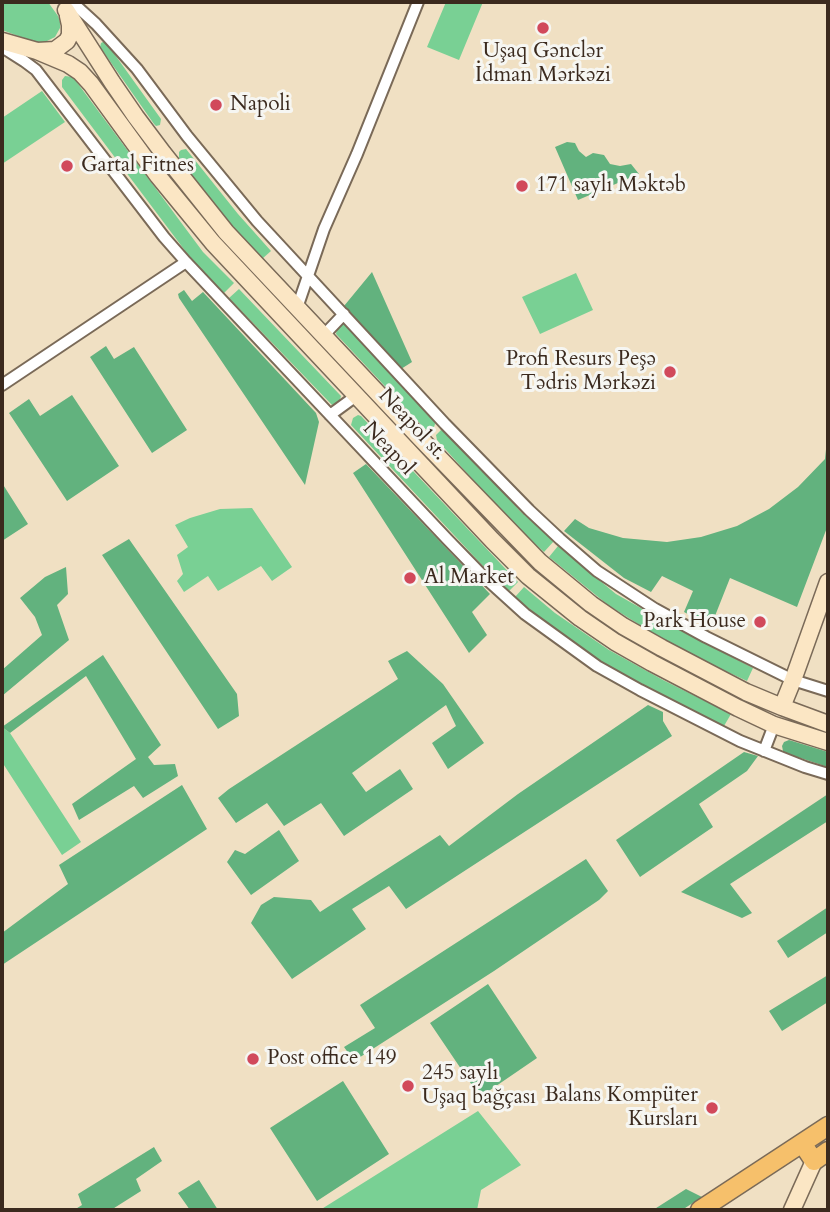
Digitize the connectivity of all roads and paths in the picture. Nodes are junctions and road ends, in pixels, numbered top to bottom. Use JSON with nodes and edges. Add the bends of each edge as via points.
{"nodes":[{"id":1,"x":418,"y":2,"type":"edge"},
{"id":2,"x":66,"y":5,"type":"edge"},
{"id":3,"x":2,"y":41,"type":"edge"},
{"id":4,"x":2,"y":47,"type":"edge"},
{"id":5,"x":37,"y":51,"type":"junction"},
{"id":6,"x":186,"y":262,"type":"junction"},
{"id":7,"x":308,"y":275,"type":"junction"},
{"id":8,"x":296,"y":308,"type":"junction"},
{"id":9,"x":344,"y":314,"type":"junction"},
{"id":10,"x":323,"y":336,"type":"junction"},
{"id":11,"x":2,"y":385,"type":"edge"},
{"id":12,"x":356,"y":396,"type":"junction"},
{"id":13,"x":330,"y":415,"type":"junction"},
{"id":14,"x":828,"y":582,"type":"edge"},
{"id":15,"x":793,"y":680,"type":"junction"},
{"id":16,"x":828,"y":691,"type":"edge"},
{"id":17,"x":782,"y":708,"type":"junction"},
{"id":18,"x":828,"y":724,"type":"edge"},
{"id":19,"x":774,"y":725,"type":"junction"},
{"id":20,"x":828,"y":742,"type":"edge"},
{"id":21,"x":764,"y":751,"type":"junction"},
{"id":22,"x":828,"y":774,"type":"edge"},
{"id":23,"x":828,"y":1126,"type":"edge"},
{"id":24,"x":802,"y":1143,"type":"junction"},
{"id":25,"x":821,"y":1156,"type":"edge"},
{"id":26,"x":700,"y":1210,"type":"edge"},
{"id":27,"x":792,"y":1210,"type":"edge"}],
"edges":[{"from":1,"to":7,"type":"street"},
{"from":2,"to":5,"type":"main road","via":[[67,41],[55,50]]},
{"from":2,"to":7,"type":"street","via":[[96,24],[137,69],[226,184]]},
{"from":2,"to":8,"type":"main road","name":"Neapol st.","via":[[111,82],[163,153],[226,232]]},
{"from":3,"to":5,"type":"main road","name":"Neapol st."},
{"from":4,"to":6,"type":"street","name":"Neapol","via":[[36,70]]},
{"from":5,"to":12,"type":"main road","name":"Neapol st.","via":[[80,72],[213,243]]},
{"from":6,"to":11,"type":"street"},
{"from":6,"to":13,"type":"street","name":"Neapol"},
{"from":7,"to":8,"type":"street"},
{"from":7,"to":9,"type":"street"},
{"from":8,"to":10,"type":"main road","name":"Neapol st."},
{"from":9,"to":10,"type":"street"},
{"from":9,"to":15,"type":"street","via":[[529,510],[597,571],[655,609]]},
{"from":10,"to":17,"type":"main road","name":"Neapol st.","via":[[540,562],[591,604],[662,648]]},
{"from":12,"to":13,"type":"street"},
{"from":12,"to":19,"type":"main road","name":"Neapol st.","via":[[519,567],[580,618],[652,663]]},
{"from":13,"to":21,"type":"street","name":"Neapol","via":[[482,575],[544,629],[640,690]]},
{"from":14,"to":15,"type":"main road"},
{"from":15,"to":16,"type":"street"},
{"from":15,"to":17,"type":"main road"},
{"from":17,"to":18,"type":"main road","name":"Neapol st."},
{"from":19,"to":20,"type":"main road","name":"Neapol st."},
{"from":19,"to":21,"type":"street"},
{"from":21,"to":22,"type":"street","name":"Neapol"},
{"from":23,"to":24,"type":"main road"},
{"from":24,"to":25,"type":"main road"},
{"from":24,"to":26,"type":"main road"},
{"from":25,"to":27,"type":"main road"}]}
